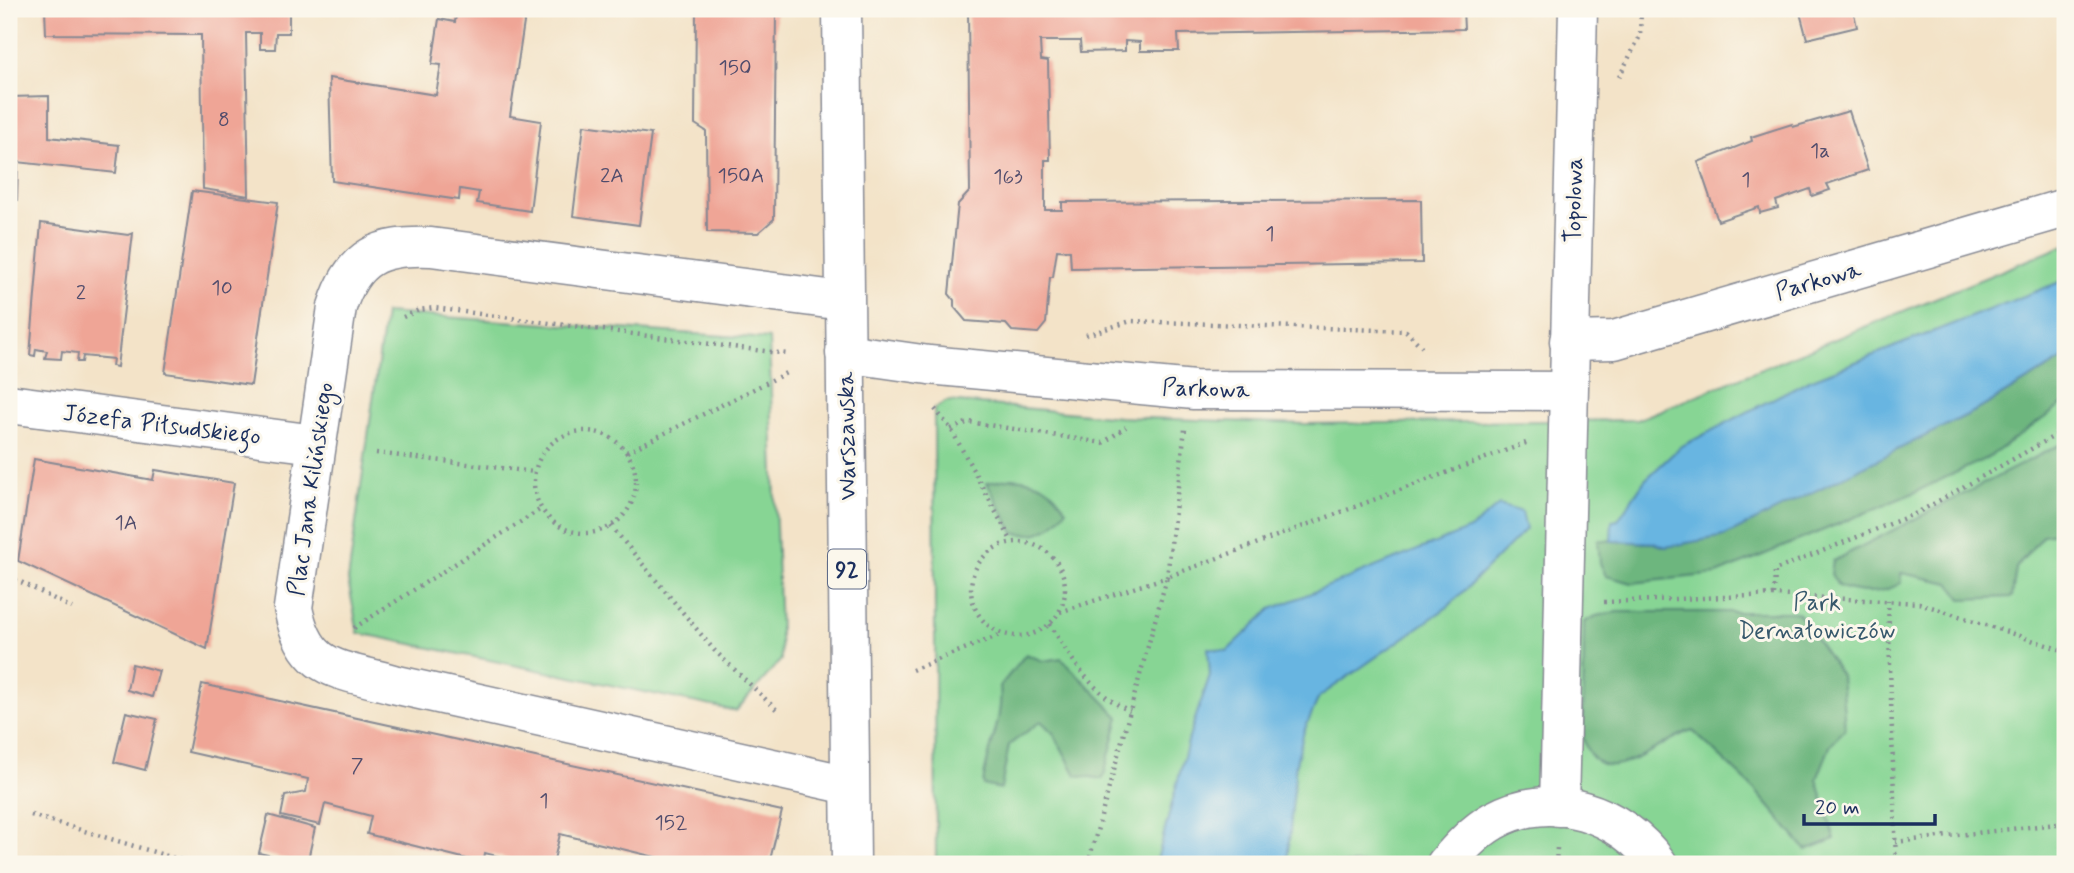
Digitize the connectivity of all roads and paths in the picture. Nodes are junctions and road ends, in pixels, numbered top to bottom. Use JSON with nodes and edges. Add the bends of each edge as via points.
{"nodes":[{"id":1,"x":842,"y":9,"type":"edge"},
{"id":2,"x":1578,"y":9,"type":"edge"},
{"id":3,"x":2065,"y":208,"type":"edge"},
{"id":4,"x":843,"y":301,"type":"junction"},
{"id":5,"x":403,"y":317,"type":"dead end"},
{"id":6,"x":1082,"y":337,"type":"dead end"},
{"id":7,"x":1569,"y":341,"type":"junction"},
{"id":8,"x":845,"y":353,"type":"junction"},
{"id":9,"x":787,"y":355,"type":"dead end"},
{"id":10,"x":1431,"y":356,"type":"dead end"},
{"id":11,"x":788,"y":372,"type":"dead end"},
{"id":12,"x":1568,"y":391,"type":"junction"},
{"id":13,"x":9,"y":404,"type":"edge"},
{"id":14,"x":932,"y":406,"type":"dead end"},
{"id":15,"x":1186,"y":417,"type":"dead end"},
{"id":16,"x":1133,"y":420,"type":"dead end"},
{"id":17,"x":951,"y":429,"type":"junction"},
{"id":18,"x":2065,"y":430,"type":"edge"},
{"id":19,"x":1529,"y":442,"type":"dead end"},
{"id":20,"x":315,"y":444,"type":"junction"},
{"id":21,"x":627,"y":452,"type":"junction"},
{"id":22,"x":376,"y":453,"type":"dead end"},
{"id":23,"x":534,"y":472,"type":"junction"},
{"id":24,"x":541,"y":509,"type":"junction"},
{"id":25,"x":611,"y":526,"type":"junction"},
{"id":26,"x":1012,"y":542,"type":"junction"},
{"id":27,"x":9,"y":576,"type":"edge"},
{"id":28,"x":1167,"y":577,"type":"junction"},
{"id":29,"x":1773,"y":595,"type":"junction"},
{"id":30,"x":1888,"y":600,"type":"junction"},
{"id":31,"x":1565,"y":603,"type":"junction"},
{"id":32,"x":72,"y":608,"type":"dead end"},
{"id":33,"x":1060,"y":612,"type":"junction"},
{"id":34,"x":1050,"y":624,"type":"junction"},
{"id":35,"x":1003,"y":634,"type":"junction"},
{"id":36,"x":2065,"y":652,"type":"edge"},
{"id":37,"x":912,"y":670,"type":"dead end"},
{"id":38,"x":364,"y":676,"type":"junction"},
{"id":39,"x":1130,"y":711,"type":"junction"},
{"id":40,"x":779,"y":712,"type":"dead end"},
{"id":41,"x":849,"y":785,"type":"junction"},
{"id":42,"x":1559,"y":807,"type":"junction"},
{"id":43,"x":31,"y":815,"type":"dead end"},
{"id":44,"x":2065,"y":823,"type":"edge"},
{"id":45,"x":1895,"y":842,"type":"junction"},
{"id":46,"x":194,"y":864,"type":"edge"},
{"id":47,"x":851,"y":864,"type":"edge"},
{"id":48,"x":1088,"y":864,"type":"edge"},
{"id":49,"x":1446,"y":864,"type":"edge"},
{"id":50,"x":1658,"y":864,"type":"edge"},
{"id":51,"x":1896,"y":864,"type":"edge"}],
"edges":[{"from":1,"to":4,"type":"street","name":"Warszawska","number":"92"},
{"from":2,"to":7,"type":"street","name":"Topolowa"},
{"from":3,"to":7,"type":"street","name":"Parkowa","via":[[1615,340]]},
{"from":4,"to":8,"type":"street","name":"Warszawska","number":"92"},
{"from":4,"to":20,"type":"street","name":"Plac Jana Kilińskiego","via":[[430,247],[395,248],[357,265],[342,291]]},
{"from":5,"to":9,"type":"path","via":[[434,309]]},
{"from":6,"to":10,"type":"path","via":[[1131,321],[1406,331]]},
{"from":7,"to":12,"type":"street","name":"Topolowa"},
{"from":8,"to":12,"type":"street","name":"Parkowa","via":[[1194,390]]},
{"from":8,"to":41,"type":"street","name":"Warszawska","number":"92"},
{"from":11,"to":21,"type":"path"},
{"from":12,"to":31,"type":"street","name":"Topolowa"},
{"from":13,"to":20,"type":"street","name":"Józefa Piłsudskiego"},
{"from":14,"to":17,"type":"path"},
{"from":15,"to":28,"type":"path"},
{"from":16,"to":17,"type":"path","via":[[1103,443],[969,422]]},
{"from":17,"to":26,"type":"path"},
{"from":18,"to":29,"type":"path","via":[[1917,513],[1775,570]]},
{"from":19,"to":28,"type":"path"},
{"from":20,"to":38,"type":"street","name":"Plac Jana Kilińskiego","via":[[293,608],[312,657]]},
{"from":21,"to":23,"type":"path","via":[[601,432],[569,432],[545,449]]},
{"from":21,"to":25,"type":"path","via":[[635,467],[634,501]]},
{"from":22,"to":23,"type":"path"},
{"from":23,"to":24,"type":"path"},
{"from":24,"to":25,"type":"path","via":[[551,521],[580,533]]},
{"from":24,"to":38,"type":"path","via":[[354,627],[369,640]]},
{"from":25,"to":40,"type":"path","via":[[713,650]]},
{"from":26,"to":33,"type":"path","via":[[1041,547],[1053,556],[1065,583]]},
{"from":26,"to":35,"type":"path","via":[[984,556],[971,584],[978,615]]},
{"from":27,"to":32,"type":"path"},
{"from":28,"to":33,"type":"path"},
{"from":28,"to":39,"type":"path"},
{"from":29,"to":30,"type":"path"},
{"from":29,"to":31,"type":"path"},
{"from":30,"to":36,"type":"path","via":[[1953,612]]},
{"from":30,"to":45,"type":"path"},
{"from":31,"to":42,"type":"street","name":"Topolowa"},
{"from":33,"to":34,"type":"path"},
{"from":34,"to":35,"type":"path","via":[[1028,636]]},
{"from":34,"to":39,"type":"path","via":[[1075,666],[1110,702]]},
{"from":35,"to":37,"type":"path"},
{"from":38,"to":41,"type":"street","name":"Plac Jana Kilińskiego"},
{"from":39,"to":48,"type":"path"},
{"from":41,"to":47,"type":"street","name":"Warszawska","number":"92"},
{"from":42,"to":49,"type":"street","via":[[1526,809],[1494,820],[1467,840]]},
{"from":42,"to":50,"type":"street","via":[[1606,818],[1646,847]]},
{"from":43,"to":46,"type":"path"},
{"from":44,"to":45,"type":"path"},
{"from":45,"to":51,"type":"path"}]}
